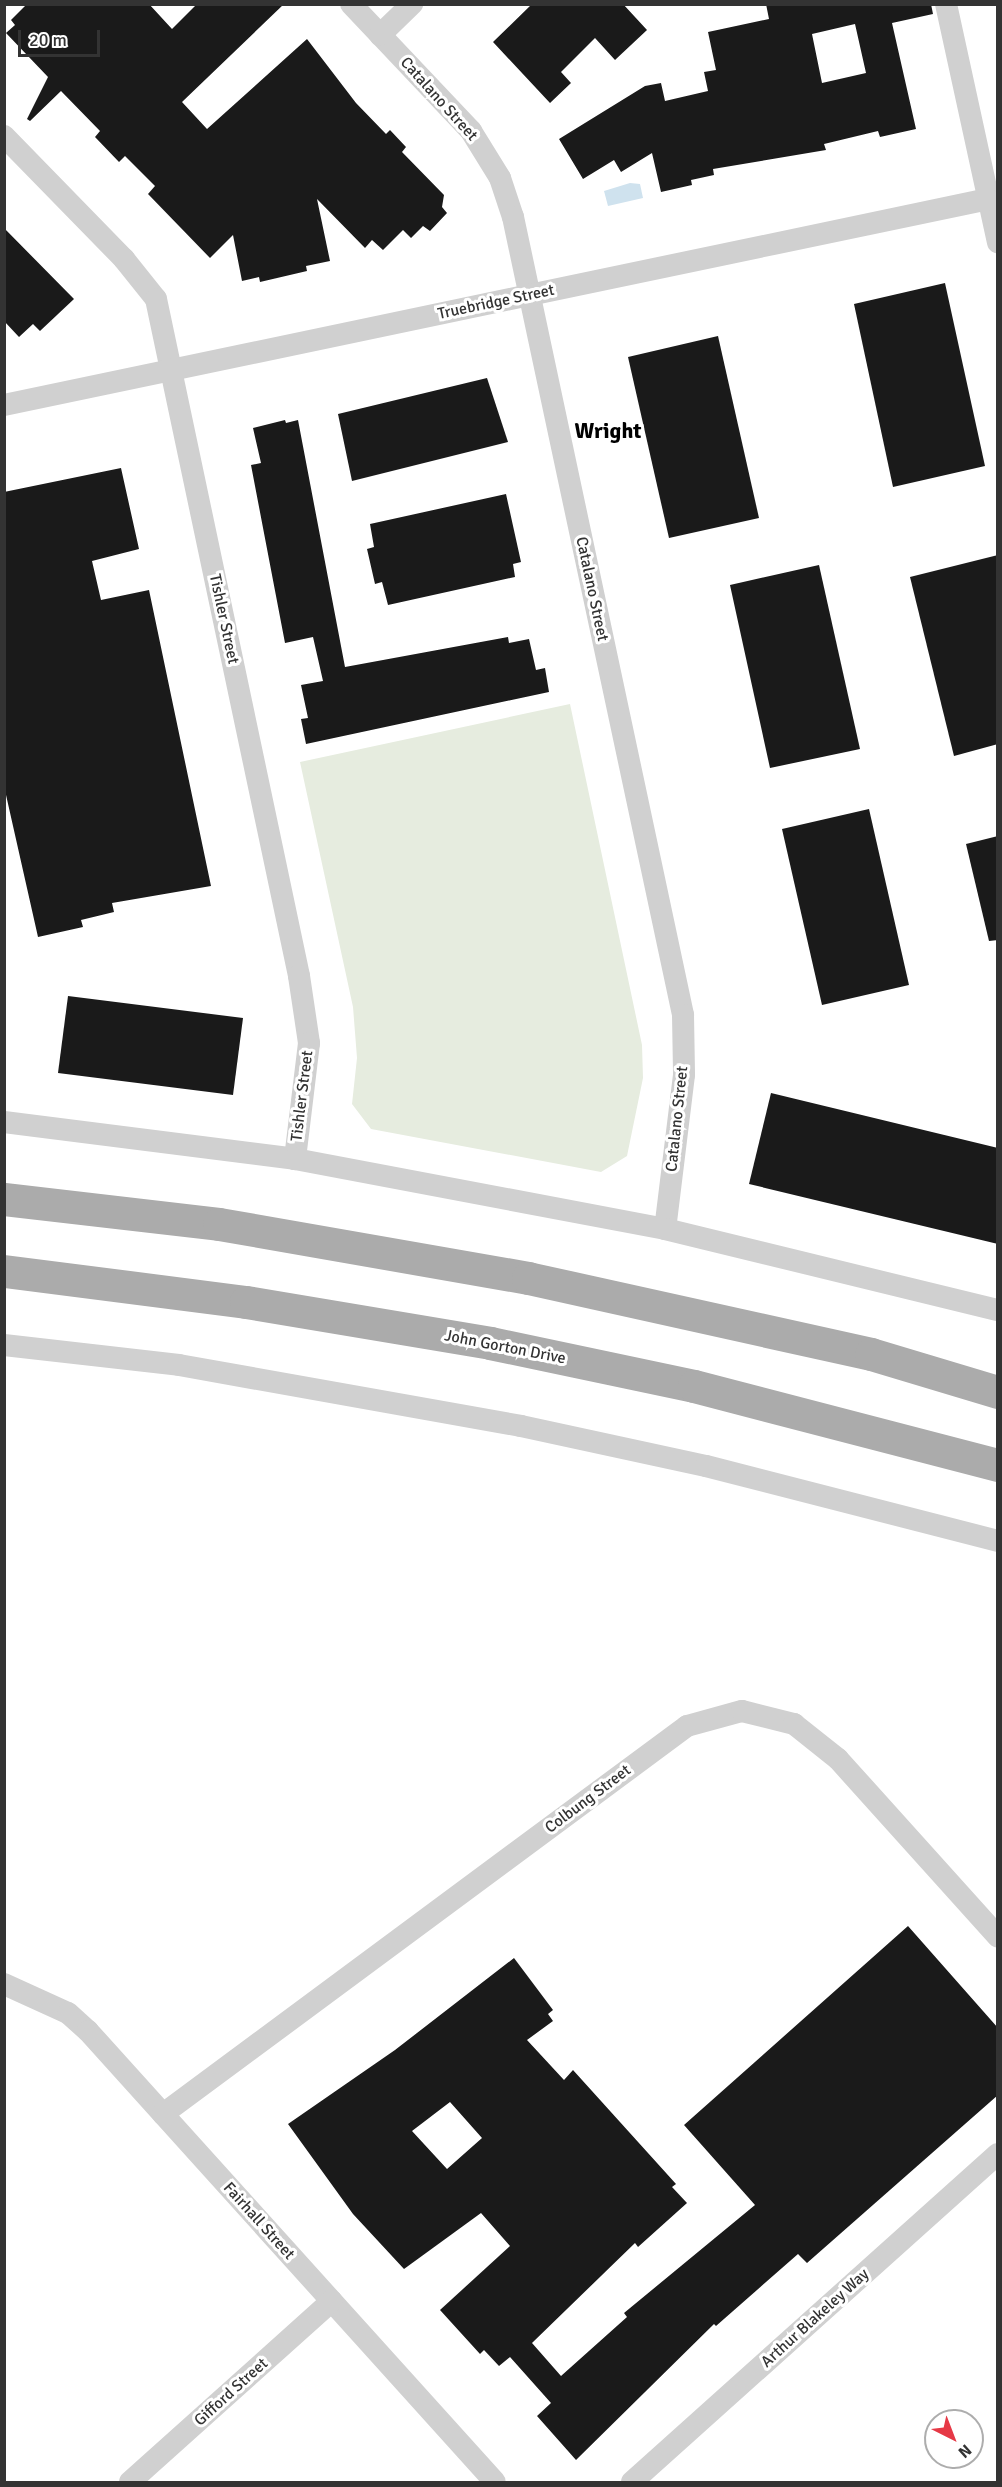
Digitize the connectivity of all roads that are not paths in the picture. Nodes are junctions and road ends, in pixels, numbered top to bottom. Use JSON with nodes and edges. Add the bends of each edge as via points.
{"nodes":[{"id":1,"x":351,"y":4,"type":"edge"},
{"id":2,"x":412,"y":4,"type":"edge"},
{"id":3,"x":946,"y":4,"type":"edge"},
{"id":4,"x":380,"y":35,"type":"junction"},
{"id":5,"x":4,"y":136,"type":"edge"},
{"id":6,"x":988,"y":199,"type":"junction"},
{"id":7,"x":998,"y":242,"type":"edge"},
{"id":8,"x":529,"y":295,"type":"junction"},
{"id":9,"x":171,"y":370,"type":"junction"},
{"id":10,"x":4,"y":405,"type":"edge"},
{"id":11,"x":4,"y":1122,"type":"edge"},
{"id":12,"x":295,"y":1159,"type":"junction"},
{"id":13,"x":4,"y":1199,"type":"edge"},
{"id":14,"x":665,"y":1229,"type":"junction"},
{"id":15,"x":4,"y":1271,"type":"edge"},
{"id":16,"x":998,"y":1310,"type":"edge"},
{"id":17,"x":4,"y":1345,"type":"edge"},
{"id":18,"x":998,"y":1392,"type":"edge"},
{"id":19,"x":998,"y":1465,"type":"edge"},
{"id":20,"x":998,"y":1541,"type":"edge"},
{"id":21,"x":998,"y":1937,"type":"edge"},
{"id":22,"x":4,"y":1984,"type":"edge"},
{"id":23,"x":163,"y":2114,"type":"junction"},
{"id":24,"x":998,"y":2154,"type":"edge"},
{"id":25,"x":332,"y":2301,"type":"junction"},
{"id":26,"x":130,"y":2482,"type":"edge"},
{"id":27,"x":495,"y":2482,"type":"edge"},
{"id":28,"x":632,"y":2482,"type":"edge"}],
"edges":[{"from":1,"to":4,"type":"street","name":"Catalano Street"},
{"from":2,"to":4,"type":"street"},
{"from":3,"to":6,"type":"street"},
{"from":4,"to":8,"type":"street","name":"Catalano Street","via":[[471,131],[500,178]]},
{"from":5,"to":9,"type":"street","name":"Tishler Street","via":[[124,259],[156,299]]},
{"from":6,"to":7,"type":"street"},
{"from":6,"to":8,"type":"street","name":"Truebridge Street"},
{"from":8,"to":9,"type":"street","name":"Truebridge Street"},
{"from":8,"to":14,"type":"street","name":"Catalano Street","via":[[682,1015],[684,1075]]},
{"from":9,"to":10,"type":"street","name":"Truebridge Street"},
{"from":9,"to":12,"type":"street","name":"Tishler Street","via":[[299,976],[309,1043]]},
{"from":11,"to":12,"type":"street"},
{"from":12,"to":14,"type":"street"},
{"from":13,"to":18,"type":"main road","via":[[219,1224],[528,1278],[871,1354]]},
{"from":14,"to":16,"type":"street"},
{"from":15,"to":19,"type":"main road","name":"John Gorton Drive","via":[[246,1302],[490,1343],[694,1386]]},
{"from":17,"to":20,"type":"street","via":[[179,1365],[521,1426],[718,1468]]},
{"from":21,"to":23,"type":"street","name":"Colbung Street","via":[[838,1759],[794,1724],[742,1711],[687,1726]]},
{"from":22,"to":23,"type":"street","name":"Fairhall Street","via":[[68,2013]]},
{"from":23,"to":25,"type":"street","name":"Fairhall Street"},
{"from":24,"to":28,"type":"street","name":"Arthur Blakeley Way"},
{"from":25,"to":26,"type":"street","name":"Gifford Street"},
{"from":25,"to":27,"type":"street","name":"Fairhall Street"}]}
